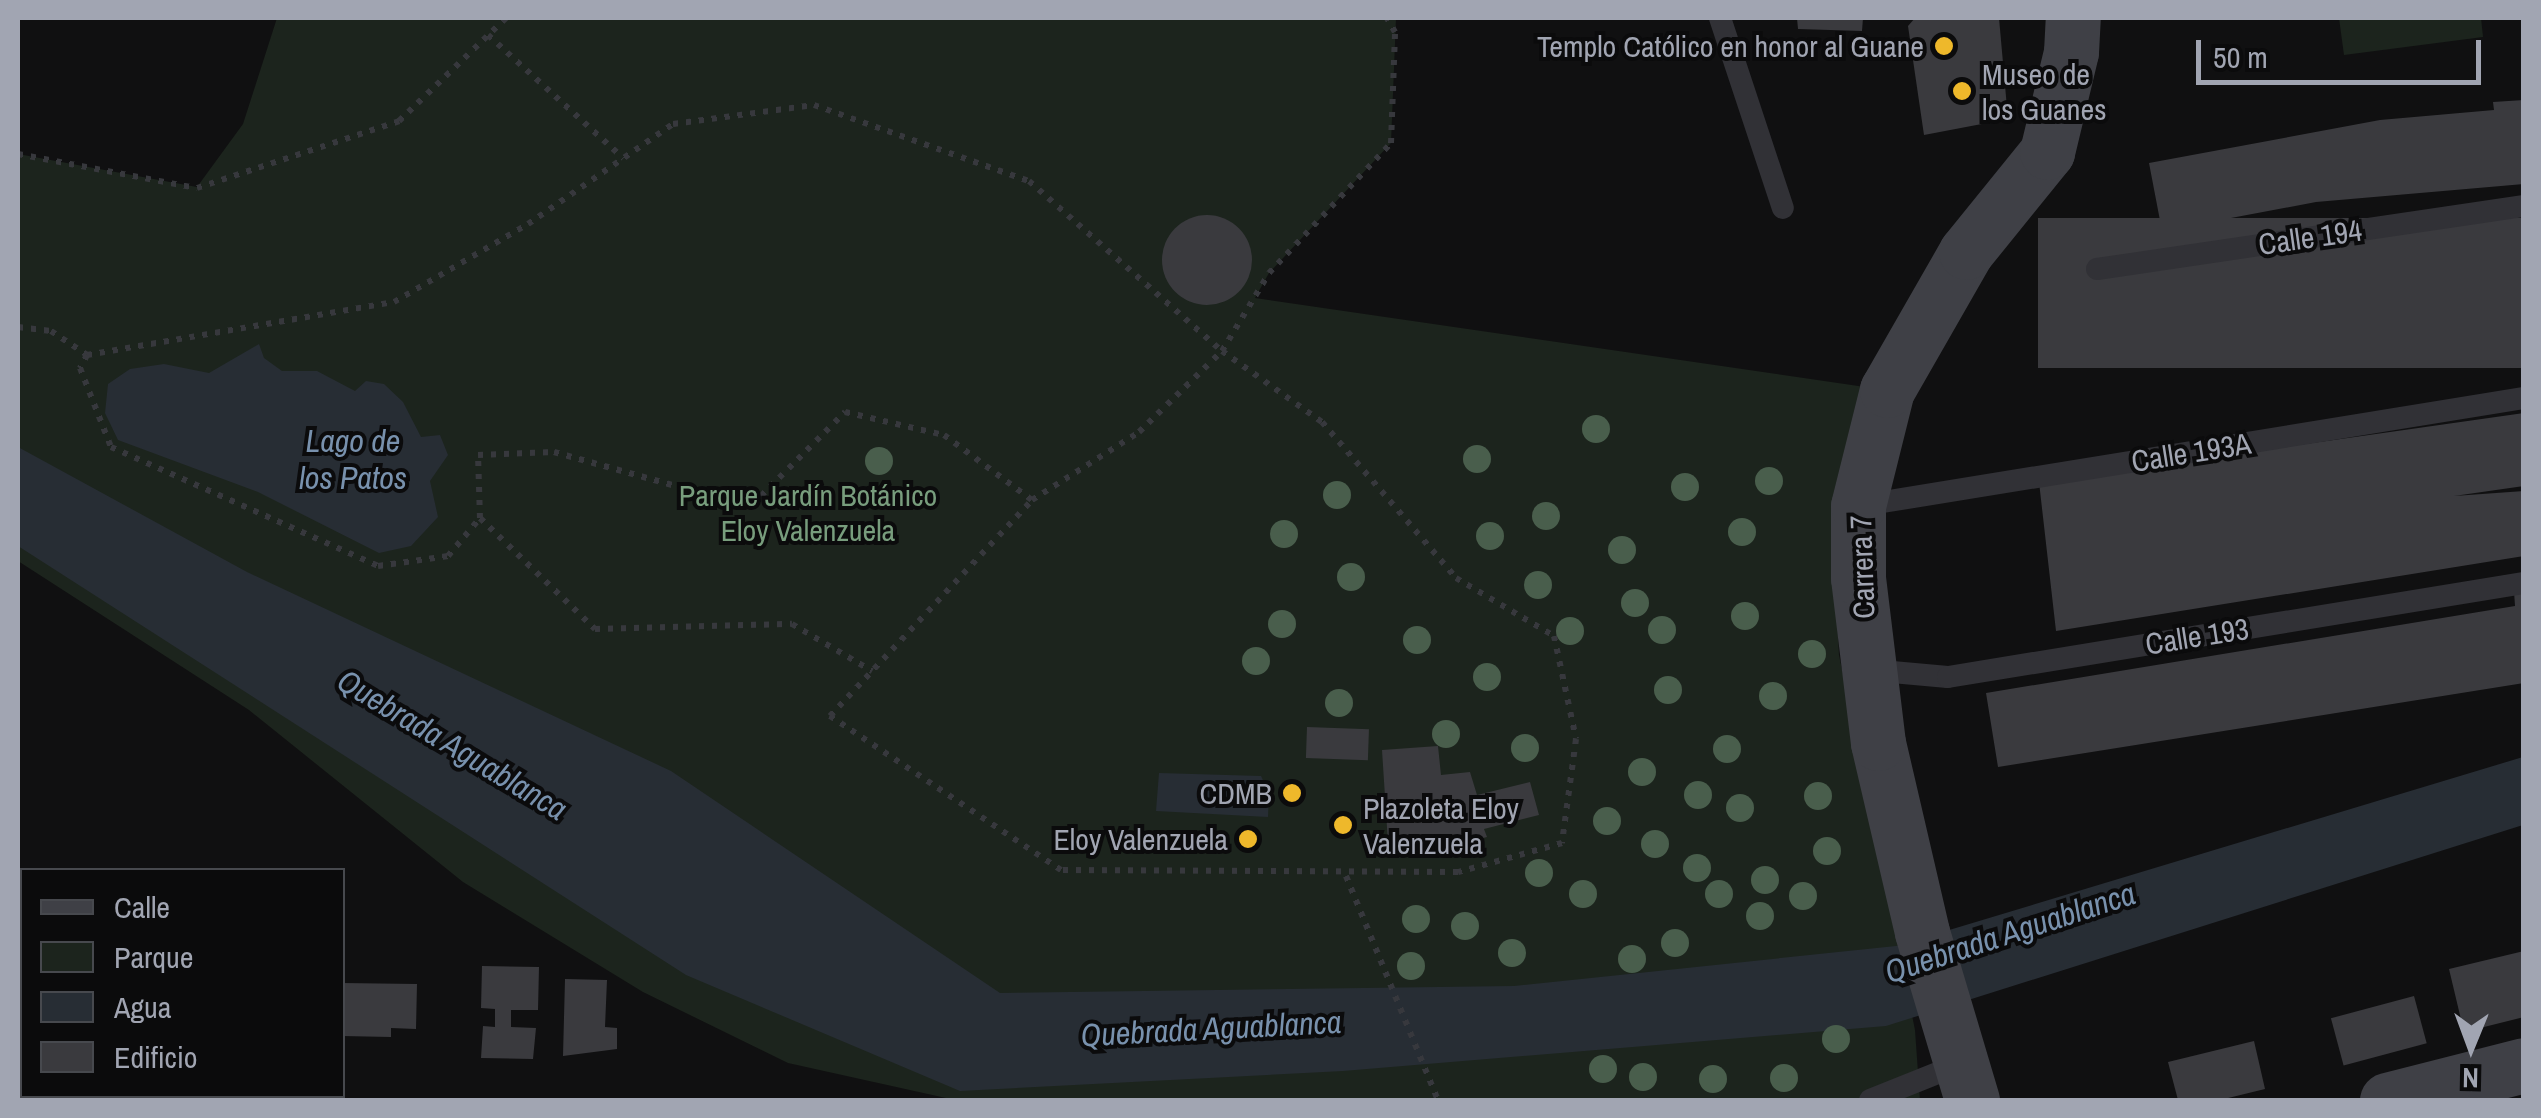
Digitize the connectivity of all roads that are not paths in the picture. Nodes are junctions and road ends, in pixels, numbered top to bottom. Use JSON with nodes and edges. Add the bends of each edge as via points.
{"nodes":[{"id":1,"x":1720,"y":18,"type":"edge"},
{"id":2,"x":2073,"y":18,"type":"edge"},
{"id":3,"x":2524,"y":206,"type":"edge"},
{"id":4,"x":1782,"y":208,"type":"dead end"},
{"id":5,"x":2097,"y":268,"type":"dead end"},
{"id":6,"x":2524,"y":398,"type":"edge"},
{"id":7,"x":1858,"y":506,"type":"junction"},
{"id":8,"x":2524,"y":583,"type":"edge"},
{"id":9,"x":1872,"y":685,"type":"junction"},
{"id":10,"x":1966,"y":1059,"type":"edge"},
{"id":11,"x":2524,"y":1066,"type":"edge"},
{"id":12,"x":1870,"y":1100,"type":"edge"},
{"id":13,"x":2387,"y":1100,"type":"edge"}],
"edges":[{"from":1,"to":4,"type":"lane"},
{"from":2,"to":7,"type":"main road","name":"Carrera 7","via":[[2072,52],[2047,152],[1966,252],[1887,390]]},
{"from":3,"to":5,"type":"lane","name":"Calle 194"},
{"from":6,"to":7,"type":"lane","name":"Calle 193A"},
{"from":7,"to":9,"type":"main road","name":"Carrera 7"},
{"from":8,"to":9,"type":"lane","name":"Calle 193"},
{"from":9,"to":10,"type":"main road","name":"Carrera 7","via":[[1878,743]]},
{"from":10,"to":12,"type":"lane"},
{"from":11,"to":13,"type":"main road"}]}
